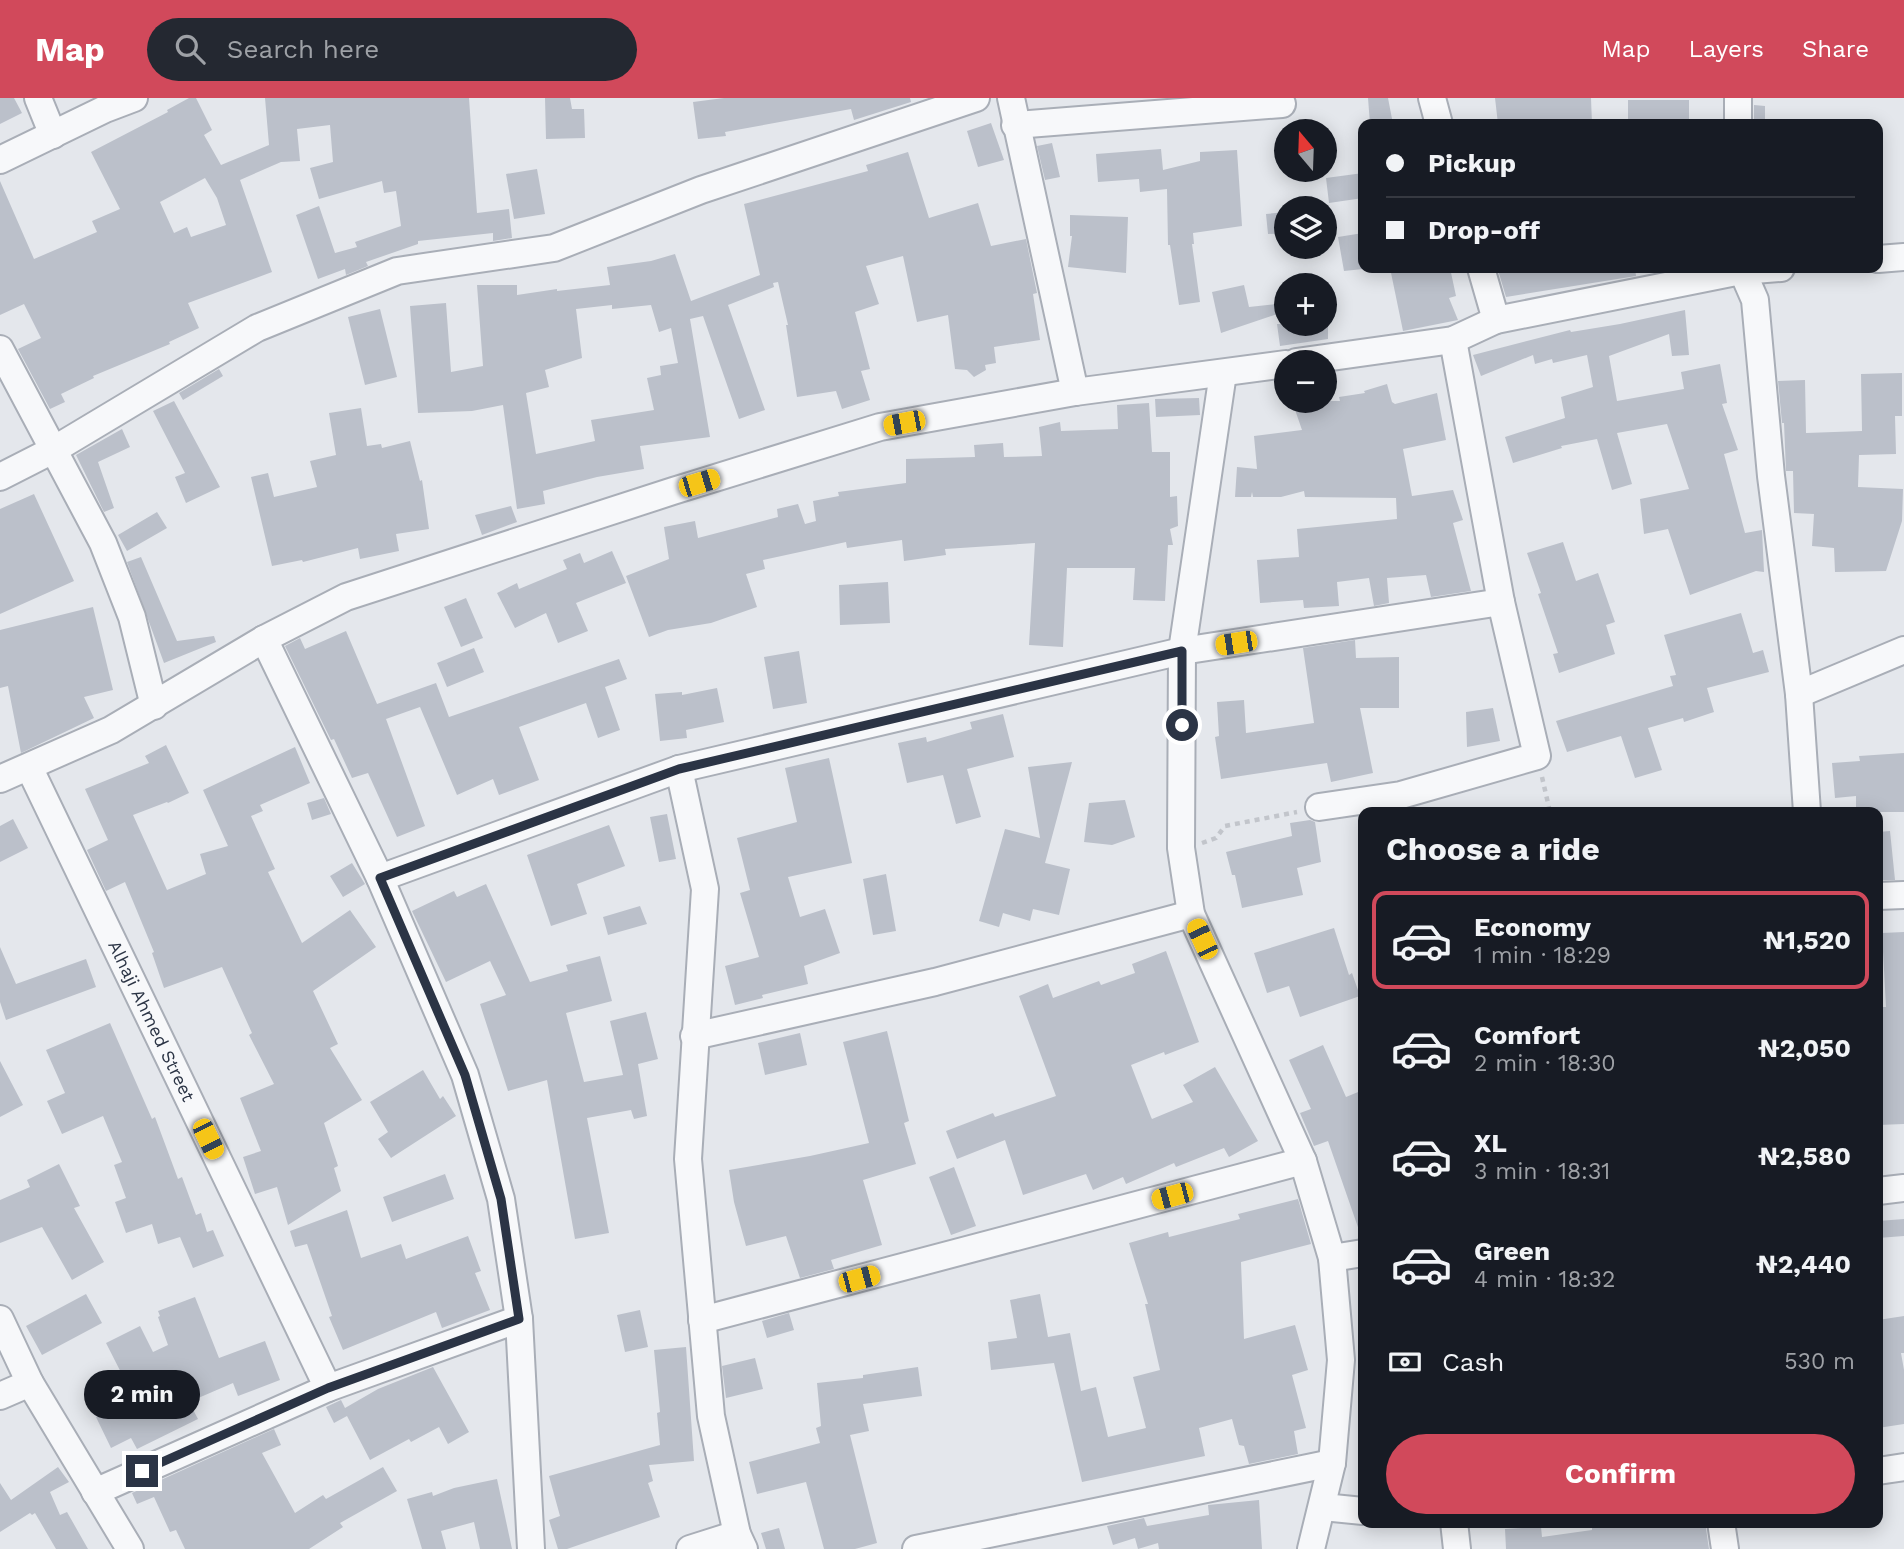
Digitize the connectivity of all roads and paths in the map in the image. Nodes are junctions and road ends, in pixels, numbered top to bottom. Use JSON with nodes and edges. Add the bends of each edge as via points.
{"nodes":[{"id":1,"x":38,"y":98,"type":"edge"},
{"id":2,"x":134,"y":98,"type":"edge"},
{"id":3,"x":976,"y":98,"type":"edge"},
{"id":4,"x":1011,"y":98,"type":"edge"},
{"id":5,"x":1432,"y":98,"type":"edge"},
{"id":6,"x":1738,"y":98,"type":"edge"},
{"id":7,"x":1282,"y":104,"type":"dead end"},
{"id":8,"x":1438,"y":119,"type":"edge"},
{"id":9,"x":1738,"y":119,"type":"edge"},
{"id":10,"x":1015,"y":125,"type":"junction"},
{"id":11,"x":53,"y":135,"type":"junction"},
{"id":12,"x":0,"y":160,"type":"edge"},
{"id":13,"x":1904,"y":257,"type":"edge"},
{"id":14,"x":1883,"y":259,"type":"edge"},
{"id":15,"x":1482,"y":273,"type":"edge"},
{"id":16,"x":1726,"y":273,"type":"edge"},
{"id":17,"x":1742,"y":273,"type":"edge"},
{"id":18,"x":1496,"y":320,"type":"junction"},
{"id":19,"x":1453,"y":340,"type":"junction"},
{"id":20,"x":0,"y":349,"type":"edge"},
{"id":21,"x":1337,"y":356,"type":"edge"},
{"id":22,"x":1274,"y":366,"type":"edge"},
{"id":23,"x":1223,"y":373,"type":"junction"},
{"id":24,"x":1075,"y":392,"type":"junction"},
{"id":25,"x":55,"y":449,"type":"junction"},
{"id":26,"x":0,"y":477,"type":"edge"},
{"id":27,"x":1501,"y":602,"type":"junction"},
{"id":28,"x":264,"y":639,"type":"junction"},
{"id":29,"x":1903,"y":649,"type":"edge"},
{"id":30,"x":1182,"y":651,"type":"junction"},
{"id":31,"x":1800,"y":694,"type":"junction"},
{"id":32,"x":154,"y":706,"type":"junction"},
{"id":33,"x":1537,"y":756,"type":"junction"},
{"id":34,"x":29,"y":767,"type":"junction"},
{"id":35,"x":679,"y":769,"type":"junction"},
{"id":36,"x":0,"y":779,"type":"edge"},
{"id":37,"x":1319,"y":807,"type":"joint"},
{"id":38,"x":1549,"y":807,"type":"edge"},
{"id":39,"x":1807,"y":807,"type":"edge"},
{"id":40,"x":1181,"y":848,"type":"junction"},
{"id":41,"x":380,"y":878,"type":"junction"},
{"id":42,"x":1904,"y":895,"type":"edge"},
{"id":43,"x":1883,"y":896,"type":"edge"},
{"id":44,"x":1191,"y":914,"type":"junction"},
{"id":45,"x":694,"y":1036,"type":"junction"},
{"id":46,"x":1303,"y":1161,"type":"junction"},
{"id":47,"x":1904,"y":1188,"type":"edge"},
{"id":48,"x":1883,"y":1190,"type":"edge"},
{"id":49,"x":1358,"y":1255,"type":"edge"},
{"id":50,"x":1332,"y":1258,"type":"junction"},
{"id":51,"x":0,"y":1319,"type":"edge"},
{"id":52,"x":519,"y":1319,"type":"junction"},
{"id":53,"x":702,"y":1320,"type":"junction"},
{"id":54,"x":30,"y":1383,"type":"junction"},
{"id":55,"x":328,"y":1388,"type":"junction"},
{"id":56,"x":0,"y":1396,"type":"edge"},
{"id":57,"x":1332,"y":1463,"type":"junction"},
{"id":58,"x":1904,"y":1467,"type":"edge"},
{"id":59,"x":1883,"y":1470,"type":"edge"},
{"id":60,"x":95,"y":1492,"type":"junction"},
{"id":61,"x":1323,"y":1507,"type":"junction"},
{"id":62,"x":1358,"y":1510,"type":"edge"},
{"id":63,"x":1455,"y":1528,"type":"edge"},
{"id":64,"x":1722,"y":1528,"type":"edge"},
{"id":65,"x":741,"y":1541,"type":"edge"},
{"id":66,"x":130,"y":1549,"type":"edge"},
{"id":67,"x":531,"y":1549,"type":"edge"},
{"id":68,"x":690,"y":1549,"type":"edge"},
{"id":69,"x":916,"y":1549,"type":"edge"},
{"id":70,"x":1311,"y":1549,"type":"edge"},
{"id":71,"x":1457,"y":1549,"type":"edge"},
{"id":72,"x":1725,"y":1549,"type":"edge"}],
"edges":[{"from":1,"to":11,"type":"street"},
{"from":2,"to":11,"type":"street"},
{"from":3,"to":25,"type":"street","via":[[701,190],[554,248],[397,271],[257,328]]},
{"from":4,"to":10,"type":"street"},
{"from":5,"to":8,"type":"street"},
{"from":6,"to":9,"type":"street"},
{"from":7,"to":10,"type":"street"},
{"from":10,"to":24,"type":"street"},
{"from":11,"to":12,"type":"street"},
{"from":13,"to":14,"type":"street"},
{"from":15,"to":18,"type":"street"},
{"from":16,"to":18,"type":"street"},
{"from":17,"to":31,"type":"street","via":[[1755,300]]},
{"from":18,"to":19,"type":"street"},
{"from":19,"to":21,"type":"street"},
{"from":19,"to":27,"type":"street"},
{"from":20,"to":25,"type":"street"},
{"from":22,"to":23,"type":"street"},
{"from":23,"to":24,"type":"street"},
{"from":23,"to":30,"type":"street"},
{"from":24,"to":28,"type":"street","via":[[880,427],[346,597]]},
{"from":25,"to":26,"type":"street"},
{"from":25,"to":32,"type":"street","via":[[103,543],[132,617]]},
{"from":27,"to":30,"type":"street"},
{"from":27,"to":33,"type":"street"},
{"from":28,"to":32,"type":"street"},
{"from":28,"to":41,"type":"street"},
{"from":29,"to":31,"type":"street"},
{"from":30,"to":35,"type":"street"},
{"from":30,"to":40,"type":"street"},
{"from":31,"to":39,"type":"street"},
{"from":32,"to":34,"type":"street"},
{"from":33,"to":37,"type":"street","via":[[1401,795]]},
{"from":33,"to":38,"type":"path"},
{"from":34,"to":36,"type":"street"},
{"from":34,"to":55,"type":"street","name":"Alhaji Ahmed Street"},
{"from":35,"to":41,"type":"street"},
{"from":35,"to":45,"type":"street","via":[[705,889]]},
{"from":37,"to":40,"type":"path","via":[[1225,826],[1210,841]]},
{"from":40,"to":44,"type":"street"},
{"from":41,"to":52,"type":"street","via":[[465,1075],[501,1199]]},
{"from":42,"to":43,"type":"street"},
{"from":44,"to":45,"type":"street","via":[[934,982]]},
{"from":44,"to":46,"type":"street"},
{"from":45,"to":53,"type":"street","via":[[688,1159]]},
{"from":46,"to":50,"type":"street"},
{"from":46,"to":53,"type":"street"},
{"from":47,"to":48,"type":"street"},
{"from":49,"to":50,"type":"street"},
{"from":50,"to":57,"type":"street","via":[[1341,1360]]},
{"from":51,"to":54,"type":"street"},
{"from":52,"to":55,"type":"street"},
{"from":52,"to":67,"type":"street"},
{"from":53,"to":65,"type":"street","via":[[711,1416]]},
{"from":54,"to":56,"type":"street"},
{"from":54,"to":60,"type":"street"},
{"from":55,"to":60,"type":"street"},
{"from":57,"to":61,"type":"street"},
{"from":57,"to":69,"type":"street"},
{"from":58,"to":59,"type":"street"},
{"from":60,"to":66,"type":"street"},
{"from":61,"to":62,"type":"street"},
{"from":61,"to":70,"type":"street"},
{"from":63,"to":71,"type":"street"},
{"from":64,"to":72,"type":"street"},
{"from":65,"to":68,"type":"street"}]}
